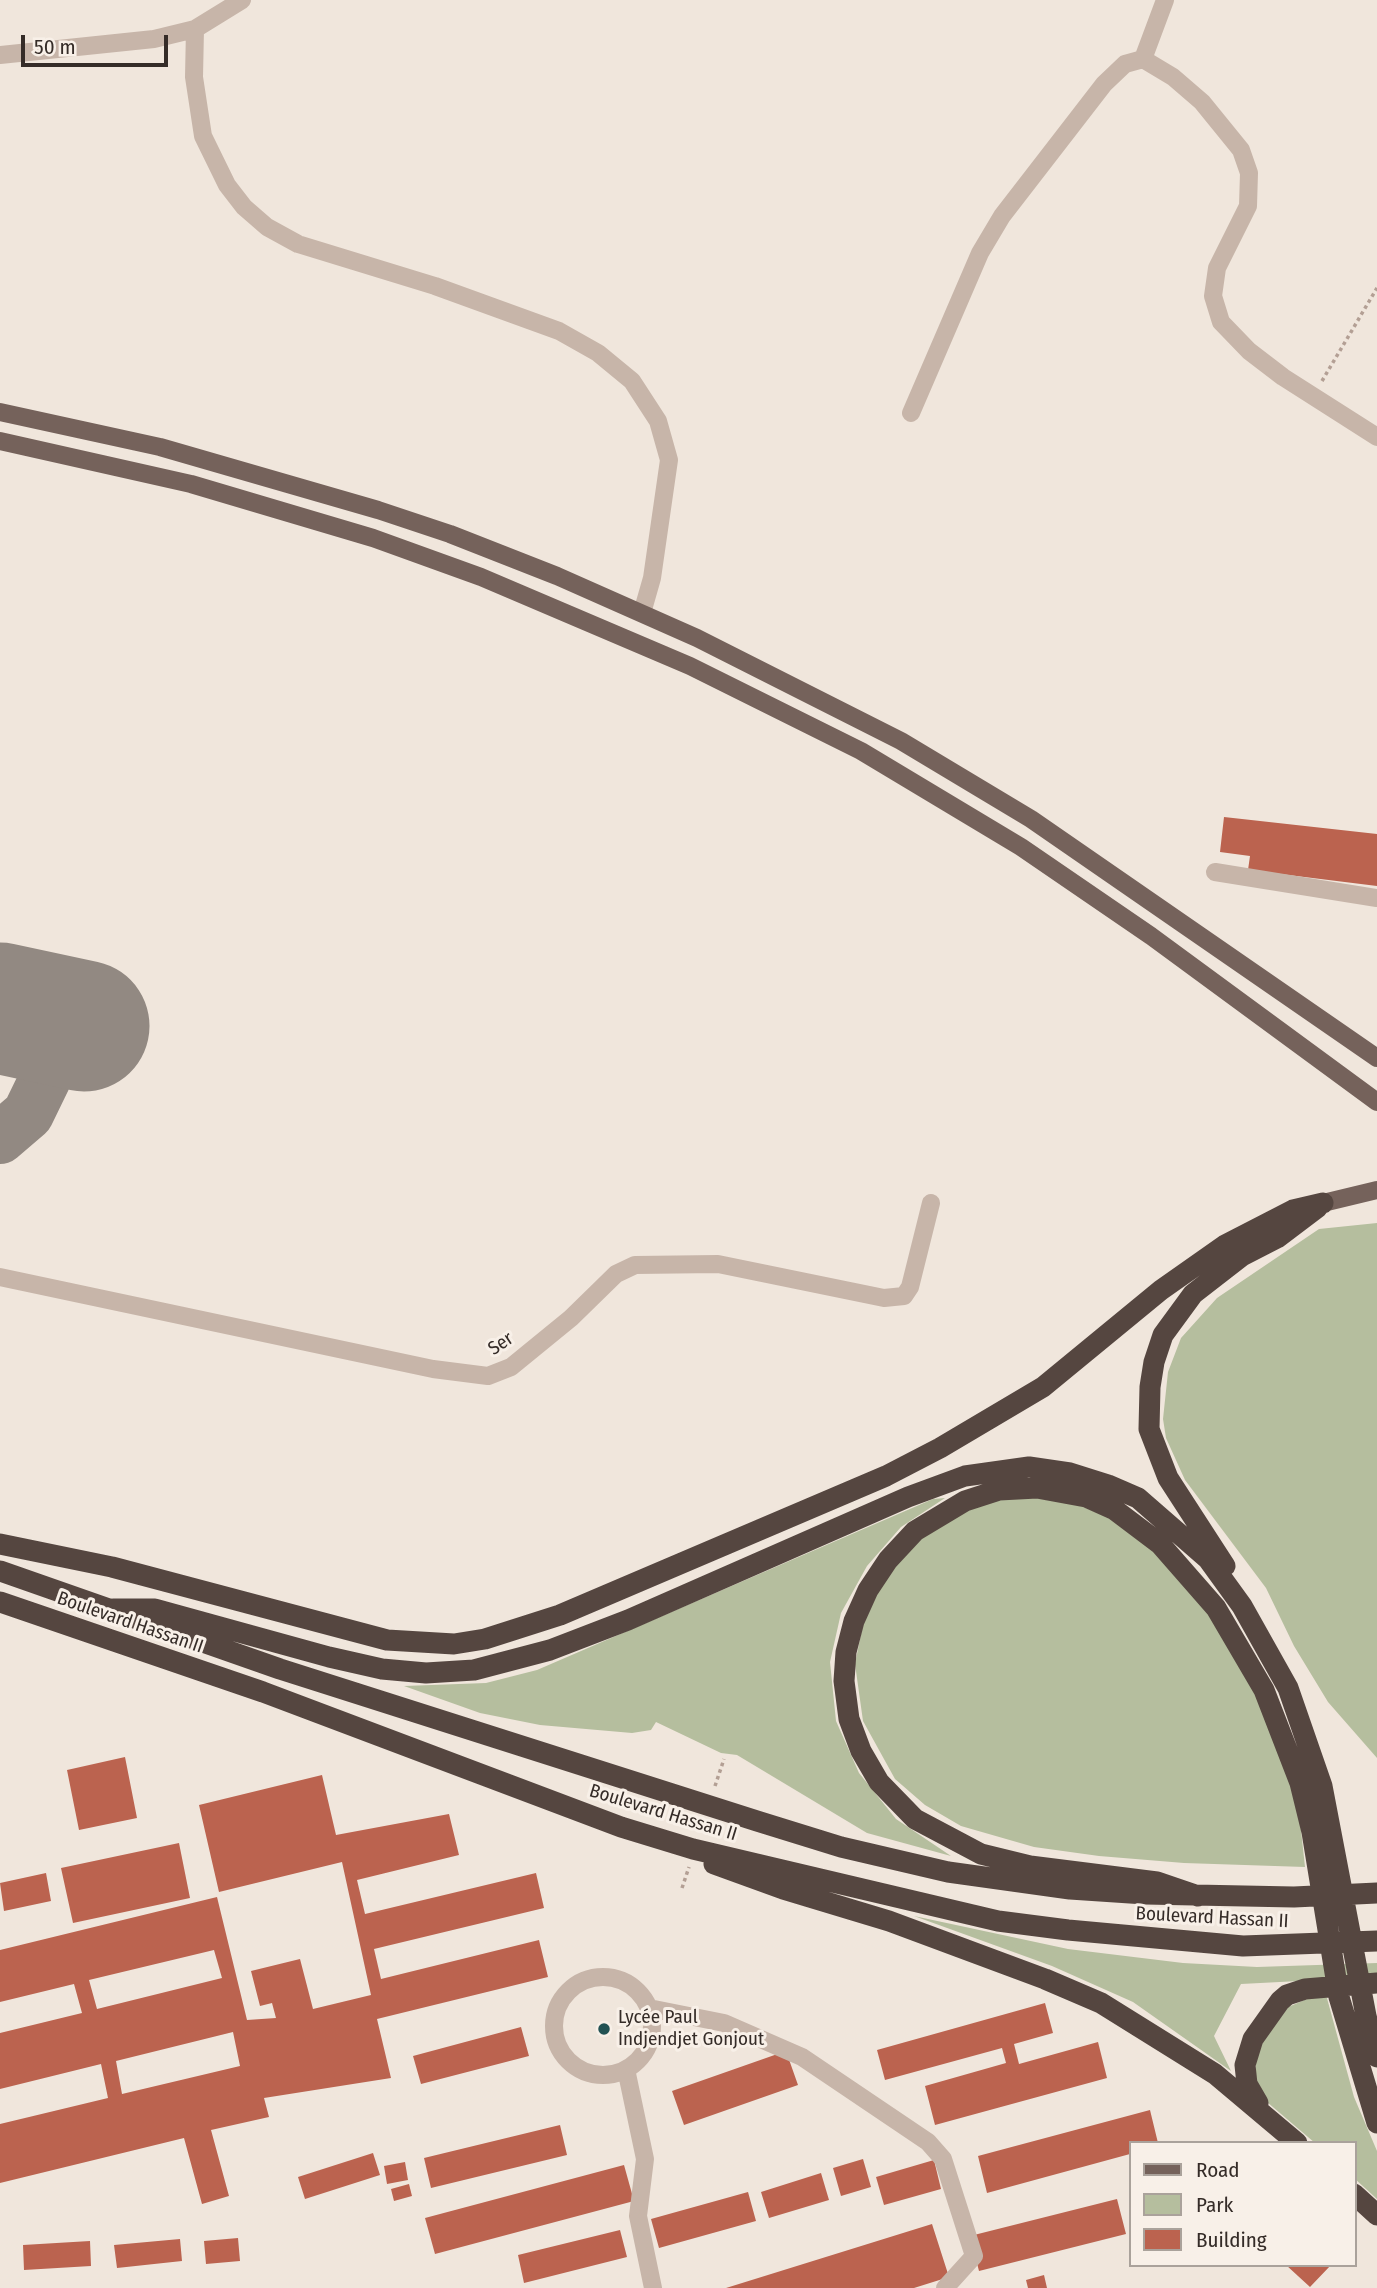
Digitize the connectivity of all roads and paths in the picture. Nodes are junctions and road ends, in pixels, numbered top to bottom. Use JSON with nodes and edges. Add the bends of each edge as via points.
{"nodes":[{"id":1,"x":242,"y":0,"type":"edge"},
{"id":2,"x":1165,"y":0,"type":"edge"},
{"id":3,"x":195,"y":29,"type":"junction"},
{"id":4,"x":0,"y":55,"type":"edge"},
{"id":5,"x":1143,"y":59,"type":"junction"},
{"id":6,"x":1377,"y":288,"type":"edge"},
{"id":7,"x":1312,"y":398,"type":"junction"},
{"id":8,"x":0,"y":412,"type":"edge"},
{"id":9,"x":911,"y":413,"type":"dead end"},
{"id":10,"x":1377,"y":437,"type":"edge"},
{"id":11,"x":0,"y":441,"type":"edge"},
{"id":12,"x":642,"y":614,"type":"junction"},
{"id":13,"x":1215,"y":872,"type":"dead end"},
{"id":14,"x":1377,"y":898,"type":"edge"},
{"id":15,"x":1377,"y":1058,"type":"edge"},
{"id":16,"x":1377,"y":1102,"type":"edge"},
{"id":17,"x":1377,"y":1190,"type":"edge"},
{"id":18,"x":932,"y":1203,"type":"dead end"},
{"id":19,"x":1323,"y":1203,"type":"junction"},
{"id":20,"x":0,"y":1278,"type":"edge"},
{"id":21,"x":0,"y":1544,"type":"edge"},
{"id":22,"x":0,"y":1570,"type":"edge"},
{"id":23,"x":0,"y":1602,"type":"edge"},
{"id":24,"x":1242,"y":1606,"type":"junction"},
{"id":25,"x":113,"y":1609,"type":"junction"},
{"id":26,"x":1322,"y":1831,"type":"junction"},
{"id":27,"x":692,"y":1849,"type":"junction"},
{"id":28,"x":1377,"y":1893,"type":"edge"},
{"id":29,"x":1198,"y":1896,"type":"junction"},
{"id":30,"x":1377,"y":1941,"type":"edge"},
{"id":31,"x":1370,"y":1989,"type":"edge"},
{"id":32,"x":649,"y":2008,"type":"junction"},
{"id":33,"x":1377,"y":2057,"type":"edge"},
{"id":34,"x":626,"y":2069,"type":"junction"},
{"id":35,"x":1270,"y":2119,"type":"junction"},
{"id":36,"x":1377,"y":2123,"type":"edge"},
{"id":37,"x":1295,"y":2141,"type":"edge"},
{"id":38,"x":1356,"y":2196,"type":"edge"},
{"id":39,"x":1377,"y":2215,"type":"edge"},
{"id":40,"x":653,"y":2288,"type":"edge"},
{"id":41,"x":945,"y":2288,"type":"edge"}],
"edges":[{"from":1,"to":3,"type":"street"},
{"from":2,"to":5,"type":"street"},
{"from":3,"to":4,"type":"street","via":[[154,39]]},
{"from":3,"to":12,"type":"street","via":[[194,77],[203,136],[227,185],[267,227],[298,244],[559,331],[598,353],[632,381],[658,421],[669,460],[652,578]]},
{"from":5,"to":7,"type":"street","via":[[1202,102],[1241,150],[1249,173],[1248,206],[1217,268],[1213,296],[1221,322],[1249,351]]},
{"from":5,"to":9,"type":"street","via":[[1125,64],[1104,84],[1002,216],[980,253]]},
{"from":6,"to":7,"type":"path"},
{"from":7,"to":10,"type":"street"},
{"from":8,"to":12,"type":"main road","via":[[160,447],[355,503],[462,539]]},
{"from":11,"to":16,"type":"main road","via":[[191,484],[385,542],[532,598],[702,671],[861,751],[1011,840],[1161,943]]},
{"from":12,"to":15,"type":"main road","via":[[834,705],[977,786],[1127,883]]},
{"from":13,"to":14,"type":"street"},
{"from":17,"to":19,"type":"main road"},
{"from":18,"to":20,"type":"street","name":"Ser","via":[[904,1296],[884,1298],[718,1264],[635,1265],[615,1273],[571,1318],[511,1367],[488,1376],[433,1369]]},
{"from":19,"to":21,"type":"highway","via":[[1293,1210],[1225,1245],[1161,1290],[1043,1387],[940,1448],[886,1476],[560,1615],[485,1639],[454,1644],[387,1640],[112,1567]]},
{"from":19,"to":24,"type":"highway","via":[[1193,1294],[1163,1335],[1154,1362],[1149,1429],[1159,1457],[1216,1550]]},
{"from":22,"to":25,"type":"highway","name":"Boulevard Hassan II"},
{"from":23,"to":27,"type":"highway","name":"Boulevard Hassan II","via":[[263,1692],[621,1827]]},
{"from":24,"to":25,"type":"highway","via":[[1208,1559],[1138,1498],[1070,1473],[1029,1467],[989,1471],[940,1485],[628,1620],[550,1650],[474,1670],[426,1673],[382,1668],[155,1609]]},
{"from":24,"to":26,"type":"highway","via":[[1299,1714],[1322,1786]]},
{"from":25,"to":29,"type":"highway","name":"Boulevard Hassan II","via":[[280,1669],[841,1847],[999,1881]]},
{"from":26,"to":29,"type":"highway","via":[[1240,1646],[1191,1577],[1129,1520],[1086,1497],[1019,1487],[972,1498],[915,1531],[868,1590],[846,1652],[849,1719],[880,1782],[915,1819],[981,1854],[1030,1866],[1157,1882]]},
{"from":26,"to":31,"type":"highway"},
{"from":26,"to":36,"type":"highway","via":[[1339,1997]]},
{"from":27,"to":30,"type":"highway","name":"Boulevard Hassan II","via":[[998,1921],[1202,1944]]},
{"from":27,"to":35,"type":"highway","via":[[740,1875],[889,1921],[1074,1991],[1181,2051]]},
{"from":28,"to":29,"type":"highway","name":"Boulevard Hassan II"},
{"from":31,"to":33,"type":"highway"},
{"from":31,"to":35,"type":"highway","via":[[1295,1992],[1268,2016],[1254,2039],[1245,2076]]},
{"from":32,"to":34,"type":"street","via":[[652,2022],[646,2049]]},
{"from":32,"to":34,"type":"street","via":[[632,1986],[607,1977],[593,1978],[568,1991],[555,2015],[557,2043],[574,2065],[599,2075]]},
{"from":32,"to":41,"type":"street","via":[[724,2023],[802,2057],[928,2142],[943,2159],[974,2256]]},
{"from":34,"to":40,"type":"street","via":[[645,2159],[638,2216]]},
{"from":35,"to":37,"type":"highway"},
{"from":38,"to":39,"type":"highway"}]}
